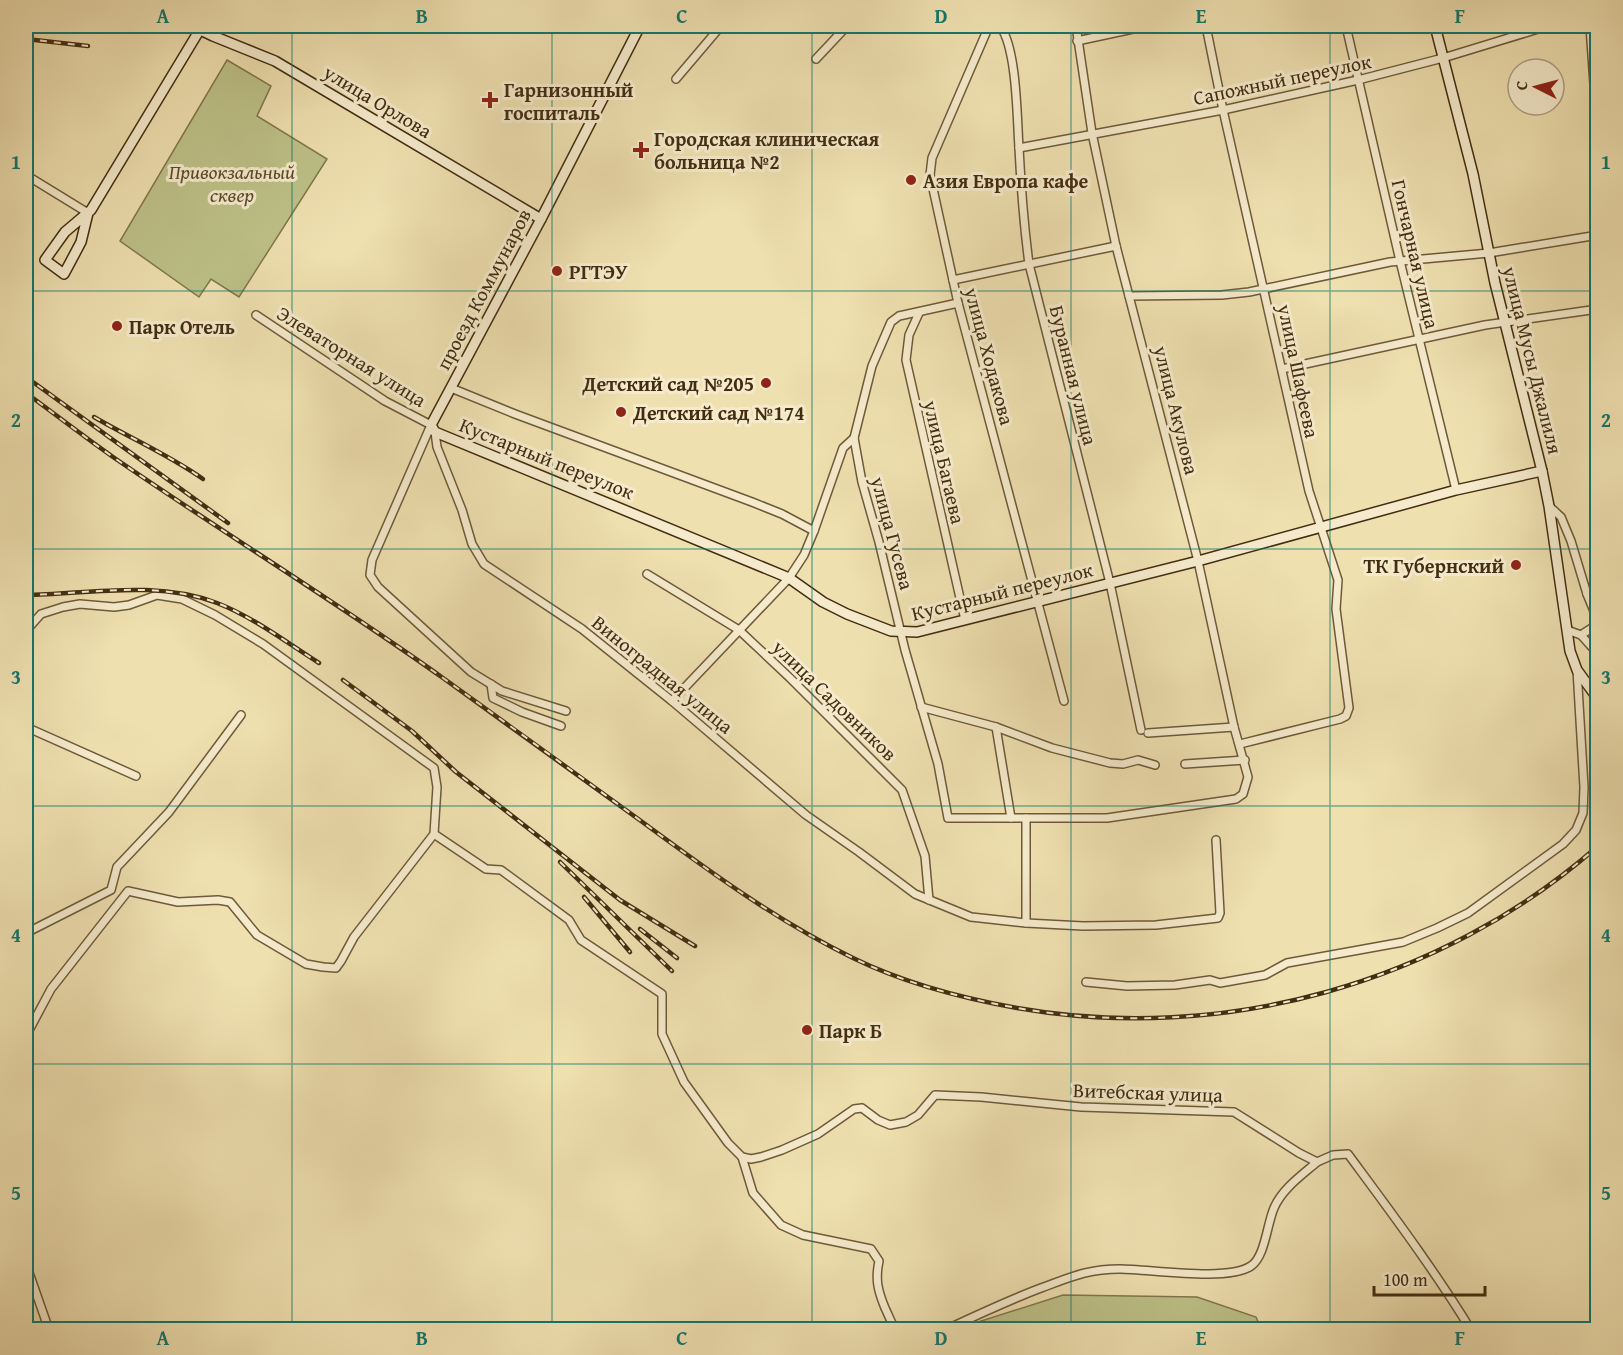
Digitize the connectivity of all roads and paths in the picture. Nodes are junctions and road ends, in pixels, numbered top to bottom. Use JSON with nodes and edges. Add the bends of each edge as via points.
{"nodes":[{"id":1,"x":640,"y":26,"type":"edge"},
{"id":2,"x":721,"y":26,"type":"edge"},
{"id":3,"x":847,"y":26,"type":"edge"},
{"id":4,"x":989,"y":26,"type":"edge"},
{"id":5,"x":1000,"y":26,"type":"edge"},
{"id":6,"x":1076,"y":26,"type":"edge"},
{"id":7,"x":1148,"y":26,"type":"edge"},
{"id":8,"x":1206,"y":26,"type":"edge"},
{"id":9,"x":1346,"y":26,"type":"edge"},
{"id":10,"x":1435,"y":26,"type":"edge"},
{"id":11,"x":1548,"y":26,"type":"edge"},
{"id":12,"x":198,"y":27,"type":"edge"},
{"id":13,"x":1589,"y":27,"type":"edge"},
{"id":14,"x":1077,"y":41,"type":"junction"},
{"id":15,"x":1443,"y":58,"type":"junction"},
{"id":16,"x":816,"y":59,"type":"dead end"},
{"id":17,"x":676,"y":79,"type":"dead end"},
{"id":18,"x":1358,"y":80,"type":"junction"},
{"id":19,"x":1222,"y":110,"type":"junction"},
{"id":20,"x":1596,"y":116,"type":"edge"},
{"id":21,"x":1092,"y":134,"type":"junction"},
{"id":22,"x":1598,"y":143,"type":"edge"},
{"id":23,"x":1019,"y":148,"type":"junction"},
{"id":24,"x":26,"y":175,"type":"edge"},
{"id":25,"x":88,"y":213,"type":"junction"},
{"id":26,"x":541,"y":219,"type":"junction"},
{"id":27,"x":1598,"y":235,"type":"edge"},
{"id":28,"x":1116,"y":246,"type":"junction"},
{"id":29,"x":1489,"y":253,"type":"junction"},
{"id":30,"x":1400,"y":261,"type":"junction"},
{"id":31,"x":1029,"y":264,"type":"junction"},
{"id":32,"x":953,"y":280,"type":"junction"},
{"id":33,"x":1264,"y":288,"type":"junction"},
{"id":34,"x":1129,"y":296,"type":"junction"},
{"id":35,"x":958,"y":303,"type":"junction"},
{"id":36,"x":1598,"y":309,"type":"edge"},
{"id":37,"x":919,"y":313,"type":"junction"},
{"id":38,"x":256,"y":315,"type":"dead end"},
{"id":39,"x":1506,"y":324,"type":"junction"},
{"id":40,"x":1420,"y":340,"type":"junction"},
{"id":41,"x":1282,"y":369,"type":"junction"},
{"id":42,"x":451,"y":388,"type":"junction"},
{"id":43,"x":433,"y":428,"type":"junction"},
{"id":44,"x":854,"y":438,"type":"junction"},
{"id":45,"x":1542,"y":471,"type":"junction"},
{"id":46,"x":1456,"y":490,"type":"junction"},
{"id":47,"x":1549,"y":506,"type":"junction"},
{"id":48,"x":1322,"y":527,"type":"junction"},
{"id":49,"x":814,"y":531,"type":"junction"},
{"id":50,"x":1198,"y":561,"type":"junction"},
{"id":51,"x":647,"y":574,"type":"dead end"},
{"id":52,"x":789,"y":578,"type":"junction"},
{"id":53,"x":1110,"y":583,"type":"junction"},
{"id":54,"x":1598,"y":589,"type":"edge"},
{"id":55,"x":1587,"y":594,"type":"junction"},
{"id":56,"x":1039,"y":601,"type":"junction"},
{"id":57,"x":965,"y":620,"type":"junction"},
{"id":58,"x":1598,"y":623,"type":"edge"},
{"id":59,"x":739,"y":630,"type":"junction"},
{"id":60,"x":1567,"y":630,"type":"junction"},
{"id":61,"x":26,"y":631,"type":"edge"},
{"id":62,"x":900,"y":633,"type":"junction"},
{"id":63,"x":1581,"y":635,"type":"junction"},
{"id":64,"x":1598,"y":654,"type":"edge"},
{"id":65,"x":1577,"y":669,"type":"junction"},
{"id":66,"x":491,"y":684,"type":"junction"},
{"id":67,"x":1598,"y":699,"type":"edge"},
{"id":68,"x":672,"y":700,"type":"junction"},
{"id":69,"x":1064,"y":701,"type":"dead end"},
{"id":70,"x":921,"y":707,"type":"junction"},
{"id":71,"x":566,"y":711,"type":"dead end"},
{"id":72,"x":241,"y":715,"type":"dead end"},
{"id":73,"x":561,"y":726,"type":"dead end"},
{"id":74,"x":26,"y":727,"type":"edge"},
{"id":75,"x":996,"y":727,"type":"junction"},
{"id":76,"x":1234,"y":727,"type":"junction"},
{"id":77,"x":1240,"y":744,"type":"junction"},
{"id":78,"x":1245,"y":760,"type":"junction"},
{"id":79,"x":1185,"y":764,"type":"dead end"},
{"id":80,"x":1155,"y":765,"type":"dead end"},
{"id":81,"x":135,"y":776,"type":"dead end"},
{"id":82,"x":1011,"y":818,"type":"junction"},
{"id":83,"x":1026,"y":818,"type":"junction"},
{"id":84,"x":434,"y":834,"type":"junction"},
{"id":85,"x":1216,"y":840,"type":"dead end"},
{"id":86,"x":111,"y":890,"type":"junction"},
{"id":87,"x":128,"y":891,"type":"junction"},
{"id":88,"x":928,"y":900,"type":"junction"},
{"id":89,"x":1026,"y":923,"type":"junction"},
{"id":90,"x":26,"y":933,"type":"edge"},
{"id":91,"x":1086,"y":982,"type":"dead end"},
{"id":92,"x":26,"y":1036,"type":"edge"},
{"id":93,"x":742,"y":1157,"type":"junction"},
{"id":94,"x":1317,"y":1162,"type":"junction"},
{"id":95,"x":26,"y":1264,"type":"edge"},
{"id":96,"x":49,"y":1329,"type":"edge"},
{"id":97,"x":896,"y":1329,"type":"edge"},
{"id":98,"x":945,"y":1329,"type":"edge"},
{"id":99,"x":1471,"y":1329,"type":"edge"}],
"edges":[{"from":1,"to":26,"type":"street","name":"проезд Коммунаров"},
{"from":2,"to":17,"type":"street"},
{"from":3,"to":16,"type":"street"},
{"from":4,"to":32,"type":"street","name":"улица Ходакова","via":[[932,158],[930,175]]},
{"from":5,"to":23,"type":"street","name":"Буранная улица","via":[[1006,36],[1016,88]]},
{"from":6,"to":14,"type":"street","name":"улица Акулова"},
{"from":7,"to":14,"type":"street"},
{"from":8,"to":19,"type":"street","name":"улица Шафеева"},
{"from":9,"to":18,"type":"street","name":"Гончарная улица"},
{"from":10,"to":15,"type":"street","name":"улица Мусы Джалиля"},
{"from":11,"to":15,"type":"street","name":"Сапожный переулок"},
{"from":12,"to":25,"type":"street"},
{"from":12,"to":26,"type":"street","name":"улица Орлова","via":[[275,61]]},
{"from":13,"to":20,"type":"street"},
{"from":14,"to":21,"type":"street","name":"улица Акулова"},
{"from":15,"to":18,"type":"street","name":"Сапожный переулок"},
{"from":15,"to":29,"type":"street","name":"улица Мусы Джалиля"},
{"from":18,"to":19,"type":"street","name":"Сапожный переулок"},
{"from":18,"to":30,"type":"street","name":"Гончарная улица"},
{"from":19,"to":21,"type":"street","name":"Сапожный переулок"},
{"from":19,"to":33,"type":"street","name":"улица Шафеева"},
{"from":20,"to":22,"type":"street"},
{"from":21,"to":23,"type":"street","name":"Сапожный переулок"},
{"from":21,"to":28,"type":"street","name":"улица Акулова"},
{"from":23,"to":31,"type":"street","name":"Буранная улица"},
{"from":24,"to":25,"type":"street"},
{"from":25,"to":25,"type":"street","via":[[65,232],[45,260],[64,274],[81,242]]},
{"from":26,"to":42,"type":"street","name":"проезд Коммунаров"},
{"from":27,"to":29,"type":"street"},
{"from":28,"to":31,"type":"street"},
{"from":28,"to":34,"type":"street","name":"улица Акулова"},
{"from":29,"to":30,"type":"street"},
{"from":29,"to":39,"type":"street","name":"улица Мусы Джалиля"},
{"from":30,"to":33,"type":"street"},
{"from":30,"to":40,"type":"street","name":"Гончарная улица"},
{"from":31,"to":32,"type":"street"},
{"from":31,"to":53,"type":"street","name":"Буранная улица"},
{"from":32,"to":35,"type":"street","name":"улица Ходакова"},
{"from":33,"to":34,"type":"street","via":[[1222,295]]},
{"from":33,"to":41,"type":"street","name":"улица Шафеева"},
{"from":34,"to":50,"type":"street","name":"улица Акулова"},
{"from":35,"to":37,"type":"street","name":"улица Гусева"},
{"from":35,"to":56,"type":"street","name":"улица Ходакова"},
{"from":36,"to":39,"type":"street"},
{"from":37,"to":44,"type":"street","name":"улица Гусева","via":[[899,316],[891,322],[872,366]]},
{"from":37,"to":57,"type":"street","name":"улица Багаева","via":[[909,335],[906,360]]},
{"from":38,"to":43,"type":"street","name":"Элеваторная улица","via":[[385,401]]},
{"from":39,"to":40,"type":"street"},
{"from":39,"to":45,"type":"street","name":"улица Мусы Джалиля"},
{"from":40,"to":41,"type":"street"},
{"from":40,"to":46,"type":"street","name":"Гончарная улица"},
{"from":41,"to":48,"type":"street","name":"улица Шафеева","via":[[1309,491]]},
{"from":42,"to":43,"type":"street","name":"проезд Коммунаров"},
{"from":42,"to":49,"type":"street","via":[[753,502]]},
{"from":43,"to":52,"type":"street","name":"Кустарный переулок"},
{"from":43,"to":66,"type":"street","name":"проезд Коммунаров","via":[[377,546],[370,575],[378,587],[471,672]]},
{"from":43,"to":68,"type":"street","name":"Виноградная улица","via":[[472,544],[484,564],[582,629]]},
{"from":44,"to":49,"type":"street","via":[[843,448]]},
{"from":44,"to":62,"type":"street","name":"улица Гусева"},
{"from":45,"to":46,"type":"street","name":"Кустарный переулок"},
{"from":45,"to":47,"type":"street","name":"улица Мусы Джалиля"},
{"from":46,"to":48,"type":"street","name":"Кустарный переулок"},
{"from":47,"to":55,"type":"street","via":[[1561,517]]},
{"from":47,"to":60,"type":"street","name":"улица Мусы Джалиля"},
{"from":48,"to":50,"type":"street","name":"Кустарный переулок"},
{"from":48,"to":77,"type":"street","name":"улица Шафеева","via":[[1338,580],[1336,609],[1349,708],[1346,716]]},
{"from":49,"to":52,"type":"street"},
{"from":50,"to":53,"type":"street","name":"Кустарный переулок"},
{"from":50,"to":76,"type":"street","name":"улица Акулова"},
{"from":51,"to":59,"type":"street","name":"улица Садовников"},
{"from":52,"to":59,"type":"street"},
{"from":52,"to":62,"type":"street","name":"Кустарный переулок","via":[[847,614]]},
{"from":53,"to":56,"type":"street","name":"Кустарный переулок"},
{"from":53,"to":76,"type":"street","name":"Буранная улица","via":[[1145,731]]},
{"from":54,"to":55,"type":"street"},
{"from":55,"to":58,"type":"street"},
{"from":56,"to":57,"type":"street","name":"Кустарный переулок"},
{"from":56,"to":69,"type":"street","name":"улица Ходакова"},
{"from":57,"to":62,"type":"street","name":"Кустарный переулок"},
{"from":58,"to":63,"type":"street"},
{"from":59,"to":68,"type":"street"},
{"from":59,"to":88,"type":"street","name":"улица Садовников","via":[[902,790],[925,856]]},
{"from":60,"to":63,"type":"street"},
{"from":60,"to":65,"type":"street","name":"улица Мусы Джалиля"},
{"from":61,"to":84,"type":"street","via":[[41,614],[51,610],[80,604],[129,606],[157,596],[182,599],[215,615],[263,644],[434,768]]},
{"from":62,"to":70,"type":"street","name":"улица Гусева"},
{"from":63,"to":64,"type":"street"},
{"from":65,"to":67,"type":"street","name":"улица Мусы Джалиля"},
{"from":65,"to":91,"type":"street","via":[[1584,787],[1583,813],[1576,830],[1563,844],[1468,913],[1403,942],[1287,963],[1265,975],[1220,983],[1210,980],[1156,986]]},
{"from":66,"to":71,"type":"street"},
{"from":66,"to":73,"type":"street","via":[[493,698]]},
{"from":68,"to":88,"type":"street","name":"Виноградная улица","via":[[806,815]]},
{"from":70,"to":75,"type":"street"},
{"from":70,"to":82,"type":"street","name":"улица Гусева","via":[[938,764],[948,818]]},
{"from":72,"to":86,"type":"street","via":[[169,812],[117,867]]},
{"from":74,"to":81,"type":"street"},
{"from":75,"to":80,"type":"street","via":[[1052,748],[1110,763],[1138,760]]},
{"from":75,"to":82,"type":"street"},
{"from":76,"to":77,"type":"street","name":"улица Акулова"},
{"from":77,"to":78,"type":"street","name":"улица Акулова"},
{"from":78,"to":79,"type":"street"},
{"from":78,"to":83,"type":"street","name":"улица Акулова","via":[[1247,785],[1236,799],[1107,818]]},
{"from":82,"to":83,"type":"street"},
{"from":83,"to":89,"type":"street"},
{"from":84,"to":87,"type":"street","via":[[354,937],[336,968],[306,964],[257,935],[230,902],[178,902]]},
{"from":84,"to":93,"type":"street","via":[[486,869],[501,870],[569,920],[581,940],[662,994],[662,1034],[684,1082]]},
{"from":85,"to":89,"type":"street","name":"Виноградная улица","via":[[1218,918],[1156,925]]},
{"from":86,"to":87,"type":"street"},
{"from":86,"to":90,"type":"street"},
{"from":87,"to":92,"type":"street","via":[[51,989]]},
{"from":88,"to":89,"type":"street","name":"Виноградная улица","via":[[971,917]]},
{"from":93,"to":94,"type":"street","name":"Витебская улица","via":[[751,1159],[782,1150],[818,1134],[854,1109],[862,1108],[890,1125],[906,1122],[918,1115],[935,1095],[948,1094],[1081,1107],[1234,1112]]},
{"from":93,"to":97,"type":"street","via":[[753,1192],[781,1225],[803,1235],[871,1249],[879,1261],[878,1292]]},
{"from":94,"to":98,"type":"street","via":[[1275,1206],[1260,1257],[1251,1266],[1220,1273],[1121,1269],[1074,1274]]},
{"from":94,"to":99,"type":"street","via":[[1348,1154]]},
{"from":95,"to":96,"type":"street"}]}
